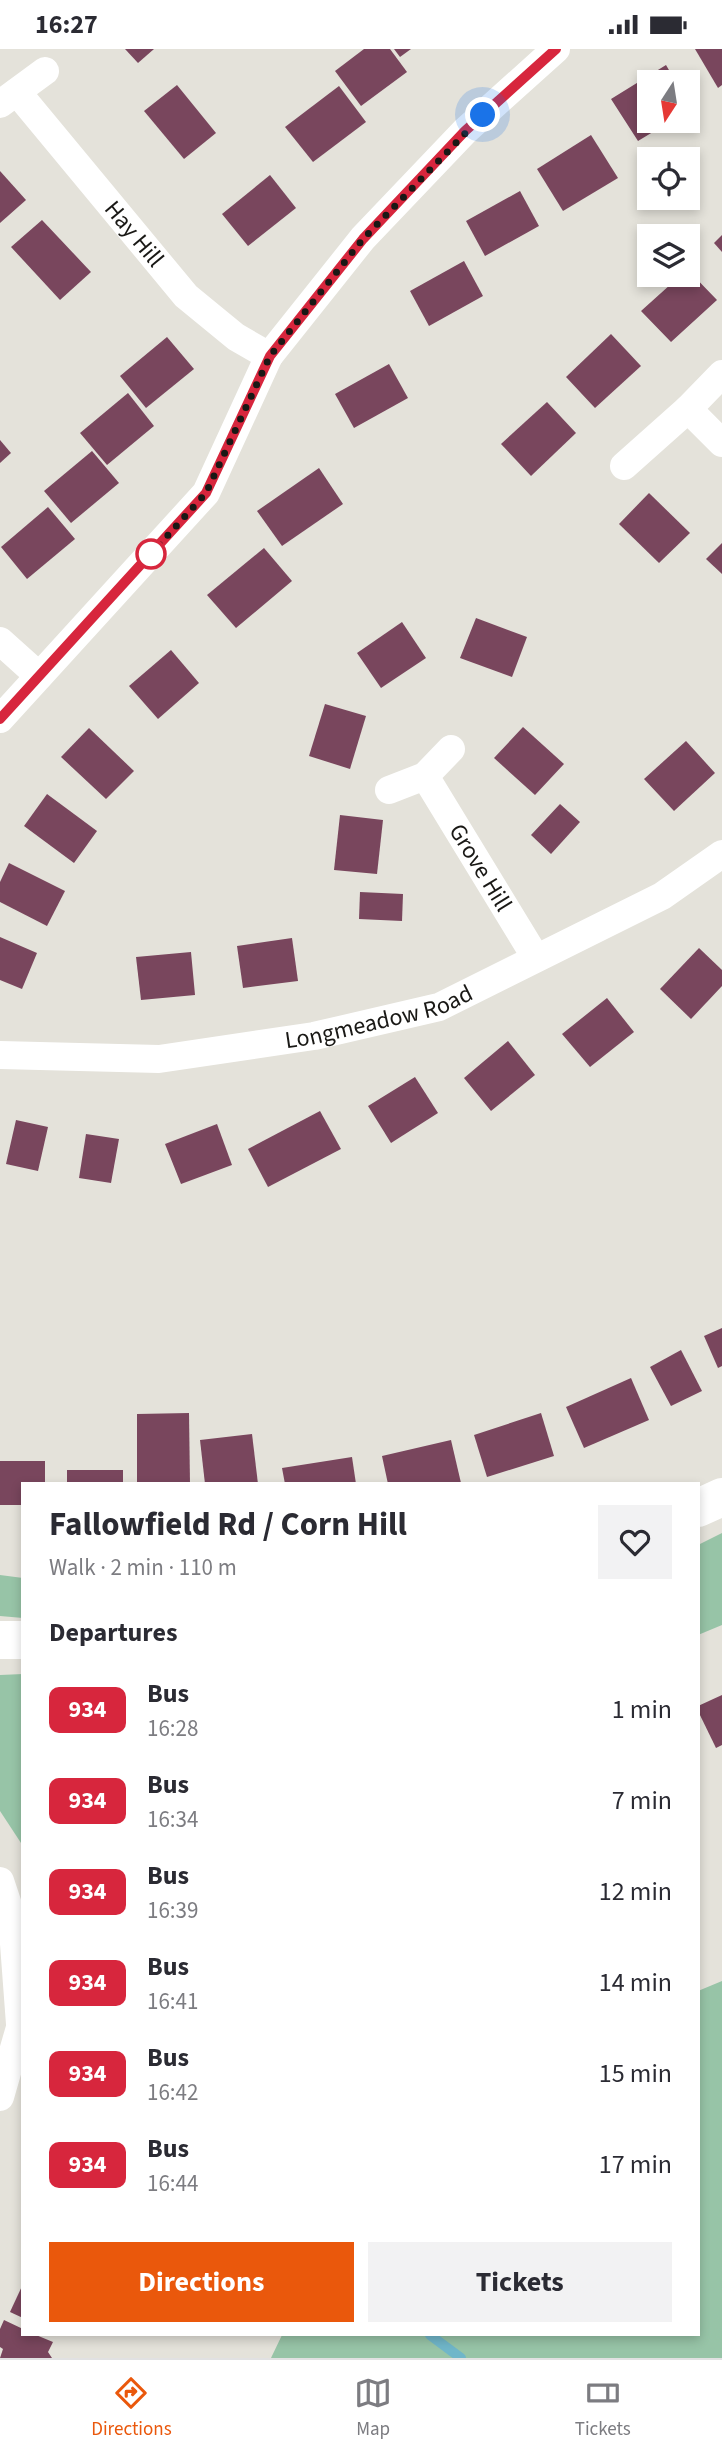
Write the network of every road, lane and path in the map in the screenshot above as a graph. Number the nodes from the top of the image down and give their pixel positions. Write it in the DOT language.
graph roads {
  1 [pos="555,49"];
  2 [pos="45,71"];
  3 [pos="8,98"];
  4 [pos="270,356"];
  5 [pos="722,375"];
  6 [pos="688,409"];
  7 [pos="722,443"];
  8 [pos="624,466"];
  9 [pos="0,642"];
  10 [pos="39,676"];
  11 [pos="0,719"];
  12 [pos="451,749"];
  13 [pos="425,776"];
  14 [pos="389,790"];
  15 [pos="722,854"];
  16 [pos="536,958"];
  17 [pos="0,1055"];
  18 [pos="722,1497"];
  19 [pos="700,1507"];
  20 [pos="0,1640"];
  21 [pos="21,1640"];
  22 [pos="0,1868"];
  23 [pos="21,1871"];
  24 [pos="0,1881"];
  25 [pos="21,2021"];
  26 [pos="0,2097"];
  1 -- 4 [label="street"];
  2 -- 3 [label="street, Hay Hill"];
  3 -- 4 [label="street, Hay Hill"];
  4 -- 10 [label="street"];
  5 -- 6 [label="street"];
  6 -- 7 [label="street"];
  6 -- 8 [label="street"];
  9 -- 10 [label="street"];
  10 -- 11 [label="street"];
  12 -- 13 [label="street"];
  13 -- 14 [label="street"];
  13 -- 16 [label="street, Grove Hill"];
  15 -- 16 [label="street, Longmeadow Road"];
  16 -- 17 [label="street, Longmeadow Road"];
  18 -- 19 [label="main road"];
  20 -- 21 [label="main road"];
  22 -- 23 [label="street"];
  24 -- 25 [label="street"];
  25 -- 26 [label="street"];
}
